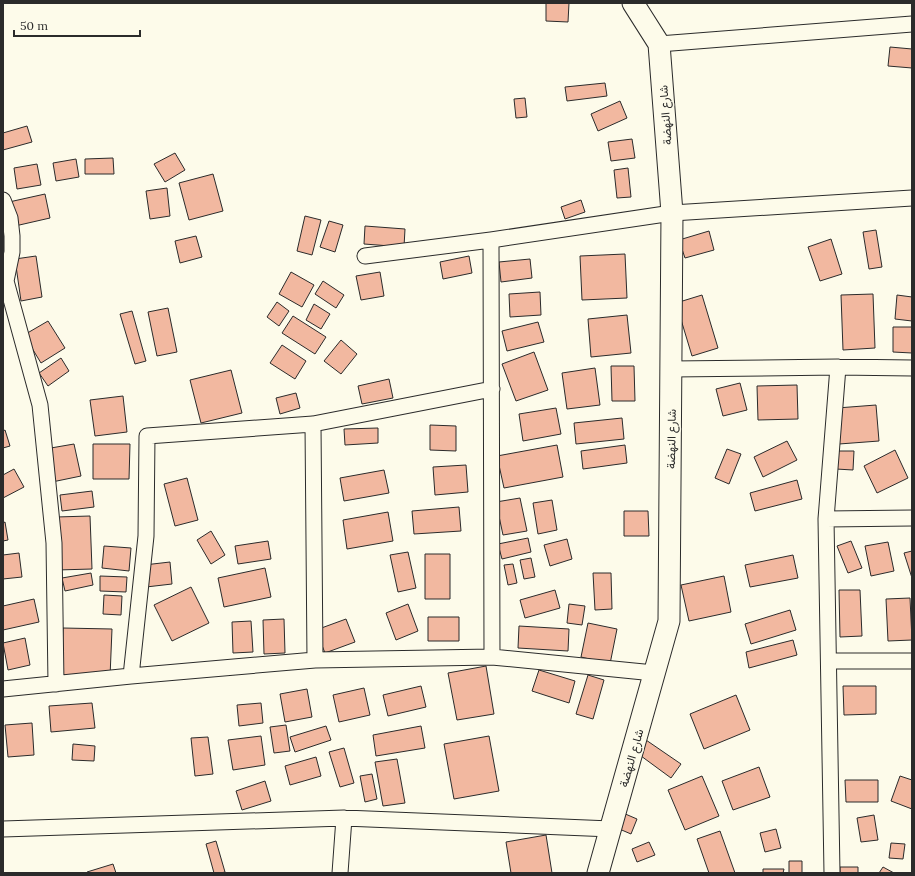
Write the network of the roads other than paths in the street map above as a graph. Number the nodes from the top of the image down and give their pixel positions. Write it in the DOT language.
graph roads {
  1 [pos="634,3"];
  2 [pos="912,24"];
  3 [pos="659,44"];
  4 [pos="912,198"];
  5 [pos="3,200"];
  6 [pos="672,213"];
  7 [pos="491,240"];
  8 [pos="365,256"];
  9 [pos="838,367"];
  10 [pos="672,368"];
  11 [pos="912,368"];
  12 [pos="492,389"];
  13 [pos="313,424"];
  14 [pos="912,518"];
  15 [pos="826,519"];
  16 [pos="492,657"];
  17 [pos="315,660"];
  18 [pos="912,660"];
  19 [pos="829,661"];
  20 [pos="654,673"];
  21 [pos="131,676"];
  22 [pos="56,684"];
  23 [pos="3,690"];
  24 [pos="344,818"];
  25 [pos="611,829"];
  26 [pos="3,830"];
  27 [pos="340,873"];
  28 [pos="598,873"];
  29 [pos="832,873"];
  1 -- 3 [label="street, شارع النهضة"];
  2 -- 3 [label="street"];
  3 -- 6 [label="street, شارع النهضة"];
  4 -- 6 [label="street"];
  5 -- 22 [label="street"];
  6 -- 7 [label="street"];
  6 -- 10 [label="street, شارع النهضة"];
  7 -- 8 [label="street"];
  7 -- 12 [label="street"];
  9 -- 10 [label="street"];
  9 -- 11 [label="street"];
  9 -- 15 [label="street"];
  10 -- 20 [label="street, شارع النهضة"];
  12 -- 13 [label="street"];
  12 -- 16 [label="street"];
  13 -- 17 [label="street"];
  13 -- 21 [label="street"];
  14 -- 15 [label="street"];
  15 -- 19 [label="street"];
  16 -- 17 [label="street"];
  16 -- 20 [label="street"];
  17 -- 21 [label="street"];
  18 -- 19 [label="street"];
  19 -- 29 [label="street"];
  20 -- 25 [label="street, شارع النهضة"];
  21 -- 22 [label="street"];
  22 -- 23 [label="street"];
  24 -- 25 [label="street"];
  24 -- 26 [label="street"];
  24 -- 27 [label="street"];
  25 -- 28 [label="street, شارع النهضة"];
}
